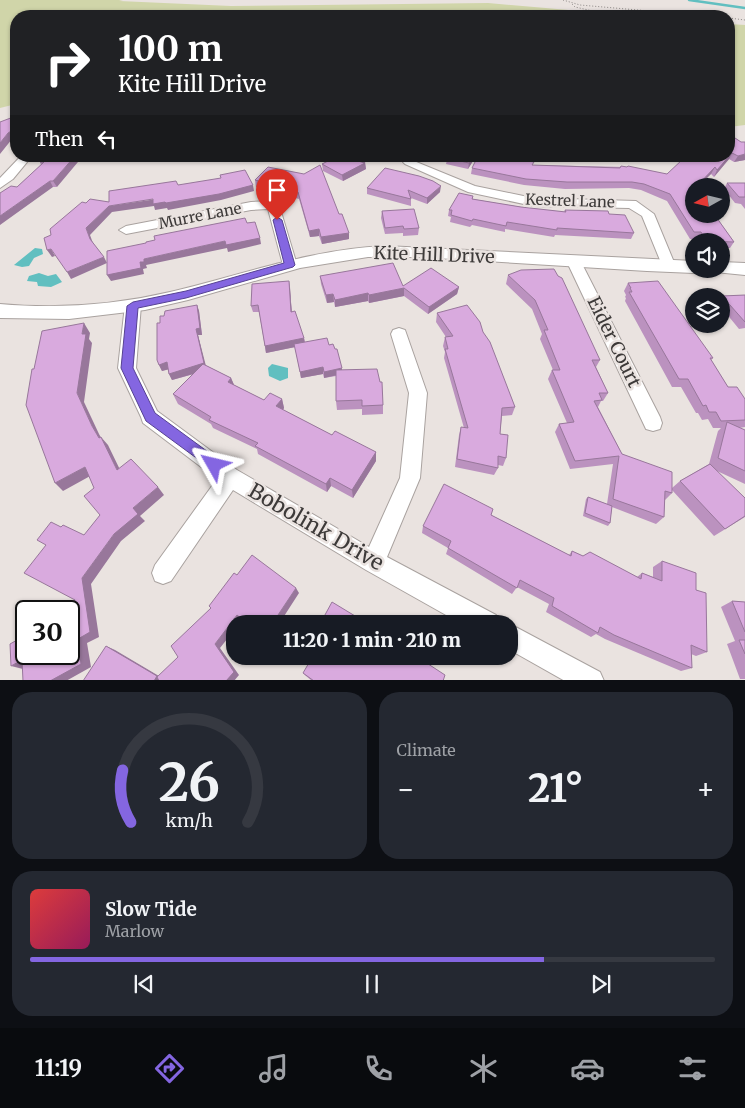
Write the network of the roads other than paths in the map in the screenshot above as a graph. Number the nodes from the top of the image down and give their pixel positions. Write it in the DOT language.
graph roads {
  1 [pos="23,162"];
  2 [pos="409,162"];
  3 [pos="0,184"];
  4 [pos="126,230"];
  5 [pos="574,262"];
  6 [pos="290,265"];
  7 [pos="668,267"];
  8 [pos="685,267"];
  9 [pos="730,268"];
  10 [pos="745,268"];
  11 [pos="133,306"];
  12 [pos="0,310"];
  13 [pos="399,334"];
  14 [pos="652,423"];
  15 [pos="230,477"];
  16 [pos="374,562"];
  17 [pos="163,573"];
  18 [pos="471,615"];
  19 [pos="518,640"];
  20 [pos="591,680"];
  1 -- 3 [label="street"];
  2 -- 7 [label="street, Kestrel Lane"];
  4 -- 6 [label="street, Murre Lane"];
  5 -- 6 [label="street, Kite Hill Drive"];
  5 -- 7 [label="street, Kite Hill Drive"];
  5 -- 14 [label="street, Eider Court"];
  6 -- 11 [label="street, Kite Hill Drive"];
  7 -- 8 [label="street, Kite Hill Drive"];
  9 -- 10 [label="street"];
  11 -- 12 [label="street, Kite Hill Drive"];
  11 -- 15 [label="street, Bobolink Drive"];
  13 -- 16 [label="street"];
  15 -- 16 [label="street, Bobolink Drive"];
  15 -- 17 [label="street"];
  16 -- 18 [label="street, Bobolink Drive"];
  19 -- 20 [label="street"];
}
